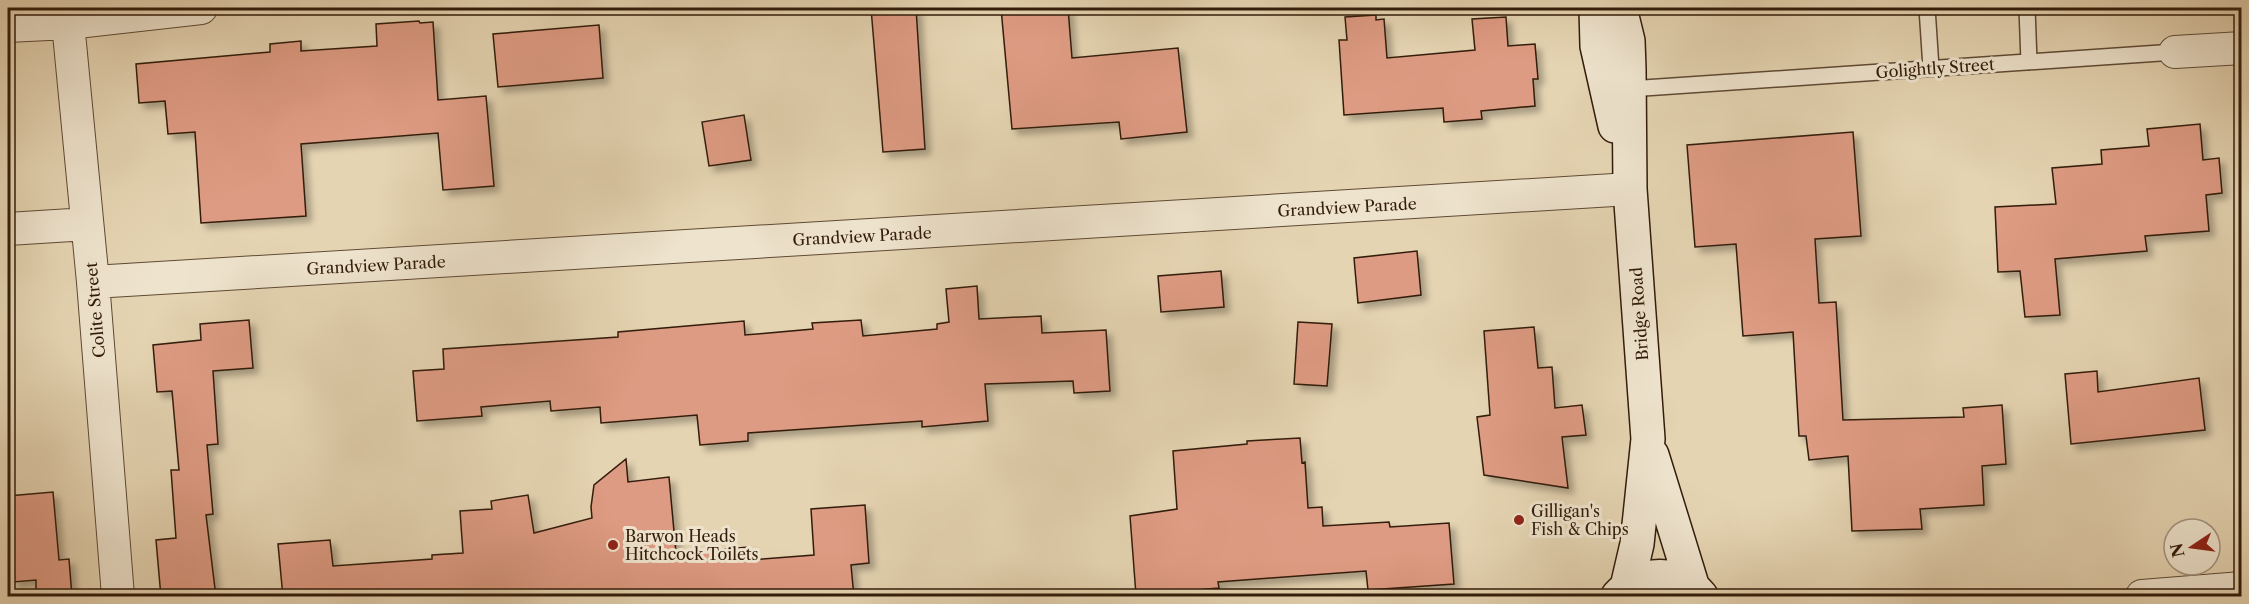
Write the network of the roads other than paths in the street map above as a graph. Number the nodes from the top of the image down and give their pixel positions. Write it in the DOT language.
graph roads {
  1 [pos="201,8"];
  2 [pos="1596,8"];
  3 [pos="1620,8"];
  4 [pos="1927,8"];
  5 [pos="2027,8"];
  6 [pos="68,23"];
  7 [pos="8,26"];
  8 [pos="2241,48"];
  9 [pos="2175,52"];
  10 [pos="2029,62"];
  11 [pos="1931,69"];
  12 [pos="1629,89"];
  13 [pos="1630,189"];
  14 [pos="87,224"];
  15 [pos="8,229"];
  16 [pos="93,282"];
  17 [pos="1648,439"];
  18 [pos="2241,588"];
  19 [pos="1622,592"];
  20 [pos="1699,594"];
  21 [pos="118,597"];
  22 [pos="2142,597"];
  1 -- 6 [label="street"];
  2 -- 13 [label="main road, Bridge Road"];
  3 -- 12 [label="main road, Bridge Road"];
  4 -- 11 [label="lane"];
  5 -- 10 [label="lane"];
  6 -- 7 [label="street"];
  6 -- 14 [label="street, Colite Street"];
  8 -- 9 [label="street, Golightly Street"];
  9 -- 10 [label="lane, Golightly Street"];
  10 -- 11 [label="lane, Golightly Street"];
  11 -- 12 [label="lane, Golightly Street"];
  12 -- 13 [label="main road, Bridge Road"];
  13 -- 16 [label="street, Grandview Parade"];
  13 -- 17 [label="main road, Bridge Road"];
  14 -- 15 [label="street"];
  14 -- 16 [label="street, Colite Street"];
  16 -- 21 [label="street, Colite Street"];
  17 -- 19 [label="main road, Bridge Road"];
  17 -- 20 [label="main road, Bridge Road"];
  18 -- 22 [label="street"];
  19 -- 20 [label="main road"];
}
